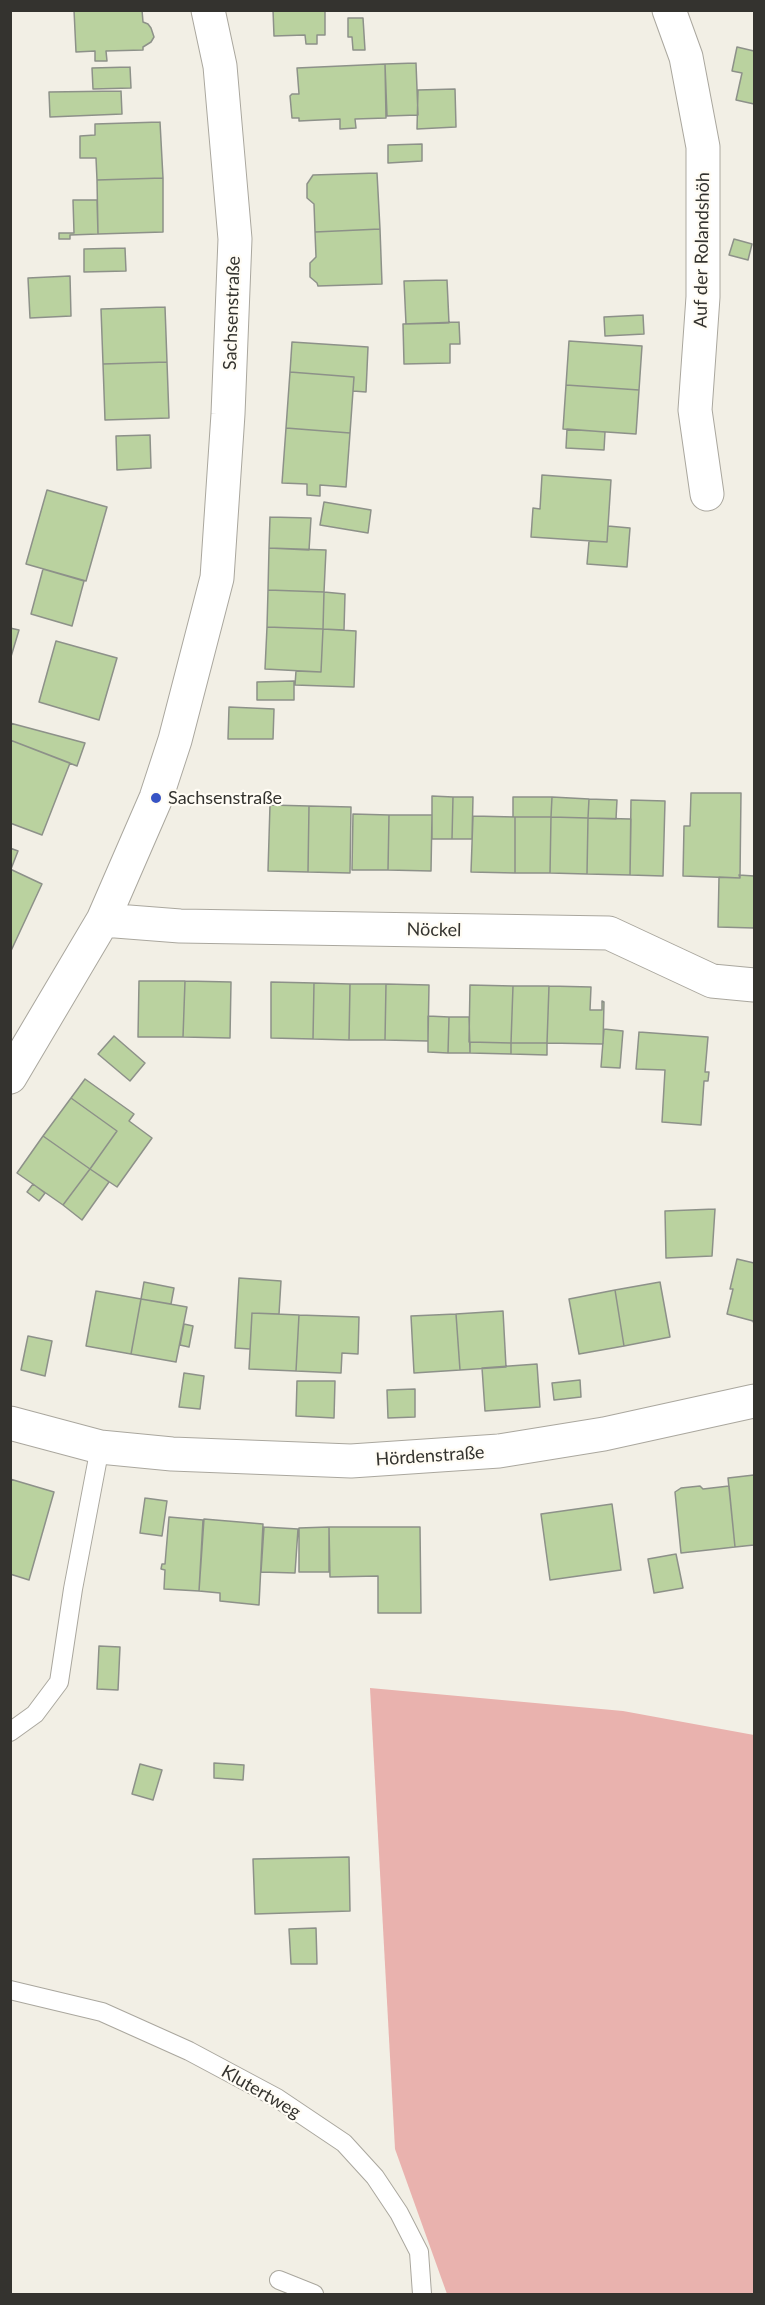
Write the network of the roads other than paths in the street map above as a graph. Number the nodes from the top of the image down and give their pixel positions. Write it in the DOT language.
graph roads {
  1 [pos="208,10"];
  2 [pos="669,10"];
  3 [pos="707,494"];
  4 [pos="103,920"];
  5 [pos="754,985"];
  6 [pos="10,1077"];
  7 [pos="754,1401"];
  8 [pos="10,1423"];
  9 [pos="100,1447"];
  10 [pos="10,1732"];
  11 [pos="10,1990"];
  12 [pos="279,2280"];
  13 [pos="314,2295"];
  14 [pos="422,2295"];
  1 -- 4 [label="street, Sachsenstraße"];
  2 -- 3 [label="street, Auf der Rolandshöh"];
  4 -- 5 [label="street, Nöckel"];
  4 -- 6 [label="street, Sachsenstraße"];
  7 -- 9 [label="street, Hördenstraße"];
  8 -- 9 [label="street, Hördenstraße"];
  9 -- 10 [label="lane"];
  11 -- 14 [label="lane, Klutertweg"];
  12 -- 13 [label="lane"];
}
